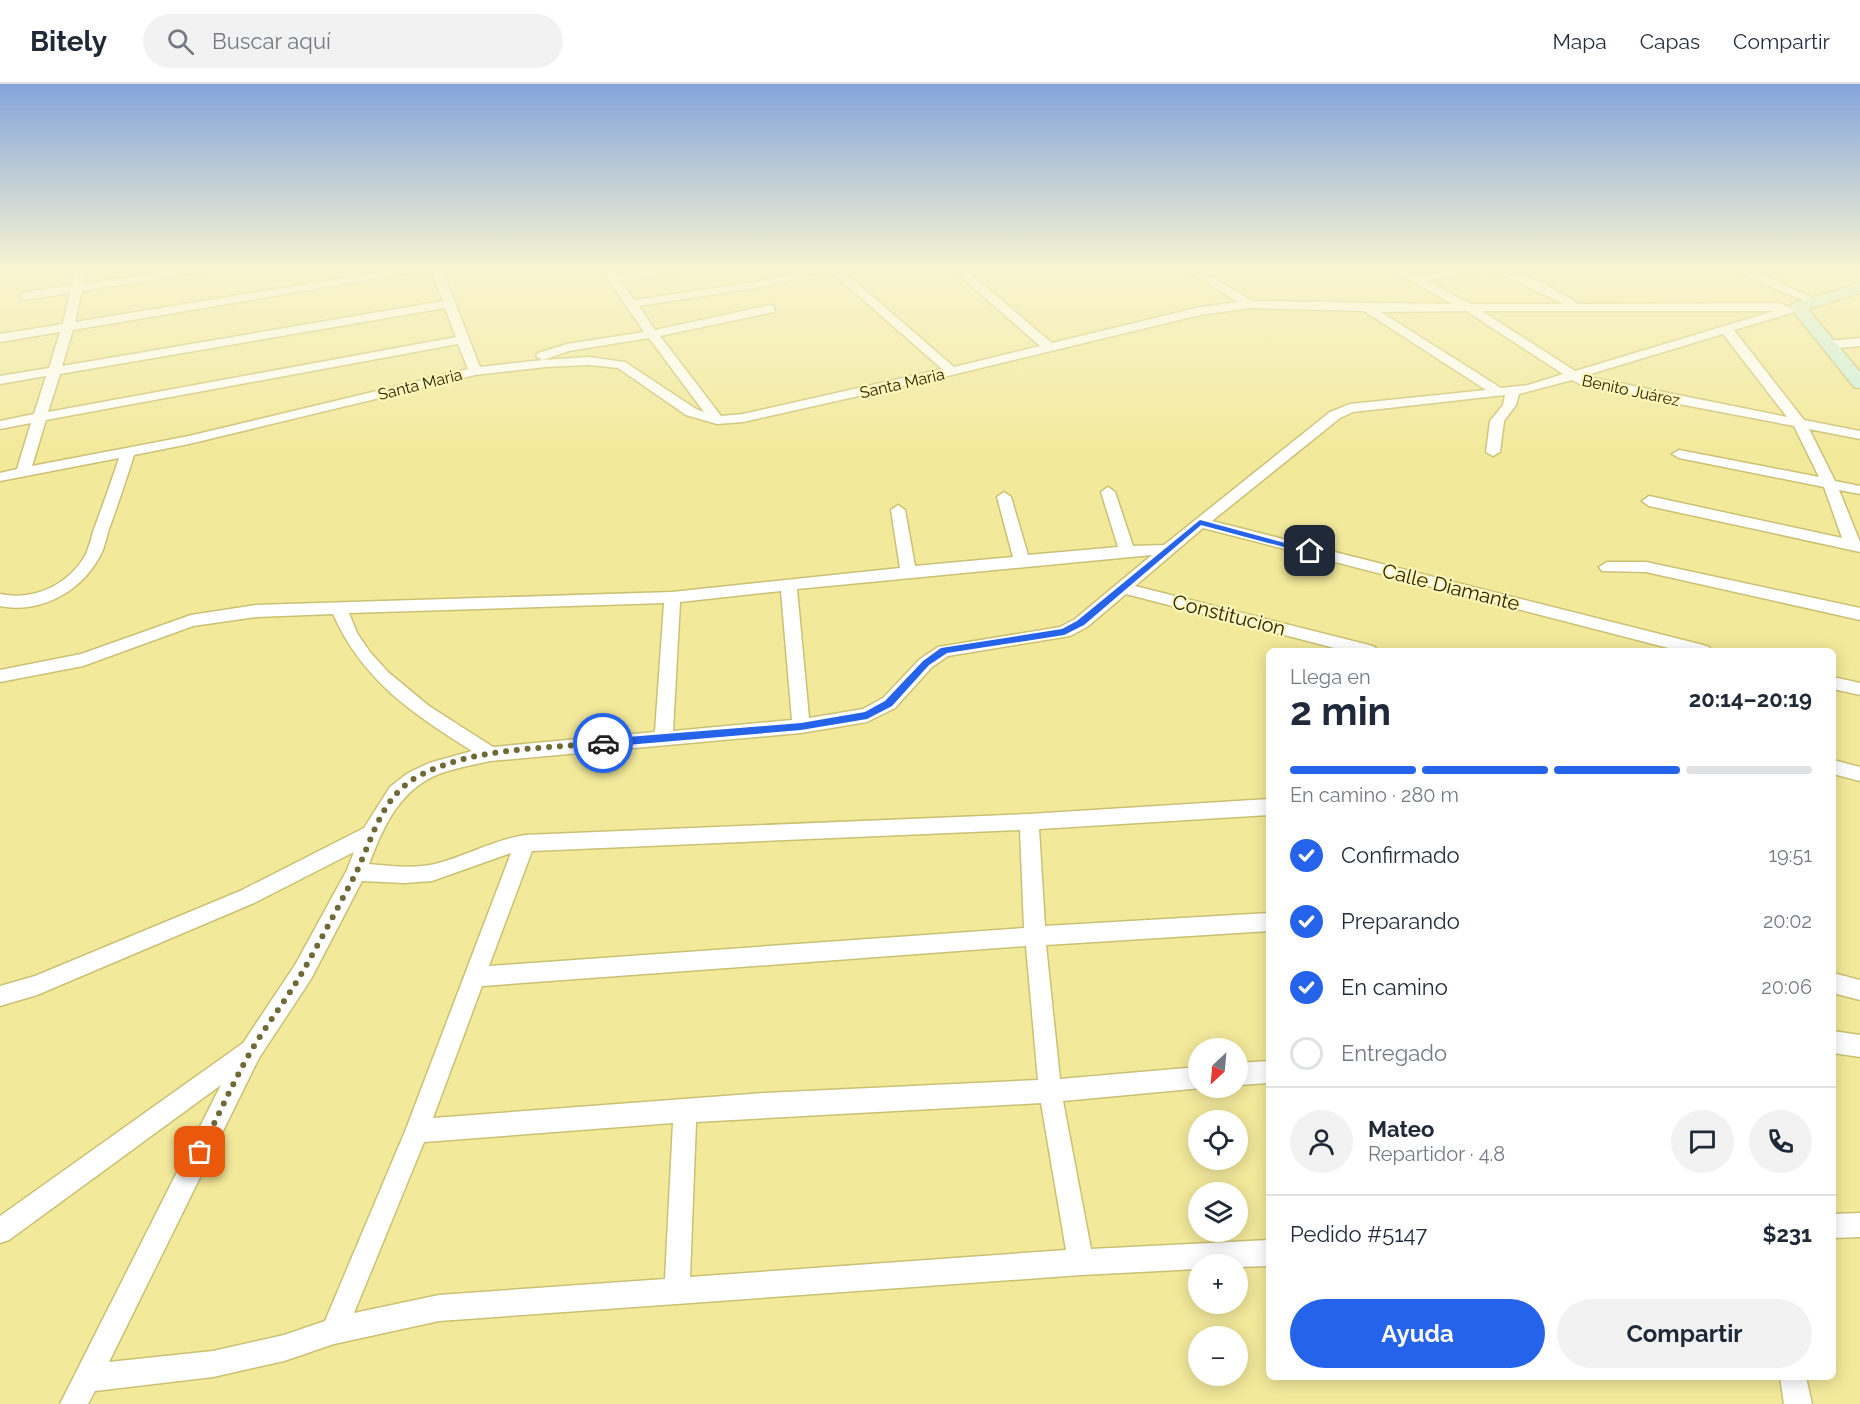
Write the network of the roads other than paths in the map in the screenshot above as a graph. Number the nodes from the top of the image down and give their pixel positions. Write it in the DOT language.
graph roads {
  1 [pos="1727,330"];
  2 [pos="46,331"];
  3 [pos="67,331"];
  4 [pos="293,331"];
  5 [pos="459,331"];
  6 [pos="650,331"];
  7 [pos="668,331"];
  8 [pos="905,331"];
  9 [pos="1030,331"];
  10 [pos="1115,331"];
  11 [pos="1404,331"];
  12 [pos="1503,331"];
  13 [pos="1725,331"];
  14 [pos="1817,331"];
  15 [pos="652,334"];
  16 [pos="0,338"];
  17 [pos="463,339"];
  18 [pos="1860,342"];
  19 [pos="1829,345"];
  20 [pos="1048,346"];
  21 [pos="512,367"];
  22 [pos="475,371"];
  23 [pos="952,371"];
  24 [pos="53,372"];
  25 [pos="1573,377"];
  26 [pos="1859,380"];
  27 [pos="0,381"];
  28 [pos="1507,393"];
  29 [pos="39,418"];
  30 [pos="717,420"];
  31 [pos="1799,423"];
  32 [pos="0,425"];
  33 [pos="1860,435"];
  34 [pos="1493,452"];
  35 [pos="128,453"];
  36 [pos="1679,454"];
  37 [pos="23,472"];
  38 [pos="0,477"];
  39 [pos="1830,485"];
  40 [pos="1860,490"];
  41 [pos="1108,492"];
  42 [pos="1004,497"];
  43 [pos="1649,501"];
  44 [pos="898,510"];
  45 [pos="1200,522"];
  46 [pos="1856,546"];
  47 [pos="1168,550"];
  48 [pos="1127,551"];
  49 [pos="1022,562"];
  50 [pos="1607,567"];
  51 [pos="908,572"];
  52 [pos="789,586"];
  53 [pos="1123,588"];
  54 [pos="672,597"];
  55 [pos="0,600"];
  56 [pos="339,610"];
  57 [pos="1860,614"];
  58 [pos="1348,648"];
  59 [pos="1691,648"];
  60 [pos="0,676"];
  61 [pos="1836,684"];
  62 [pos="1860,689"];
  63 [pos="801,726"];
  64 [pos="664,737"];
  65 [pos="489,754"];
  66 [pos="1836,768"];
  67 [pos="1860,774"];
  68 [pos="1266,807"];
  69 [pos="1029,822"];
  70 [pos="371,834"];
  71 [pos="525,843"];
  72 [pos="356,872"];
  73 [pos="1266,922"];
  74 [pos="1035,936"];
  75 [pos="476,978"];
  76 [pos="1836,984"];
  77 [pos="1860,990"];
  78 [pos="0,996"];
  79 [pos="1836,1042"];
  80 [pos="1860,1046"];
  81 [pos="251,1050"];
  82 [pos="1266,1072"];
  83 [pos="1248,1073"];
  84 [pos="1188,1079"];
  85 [pos="1050,1091"];
  86 [pos="685,1112"];
  87 [pos="417,1131"];
  88 [pos="1860,1225"];
  89 [pos="1836,1226"];
  90 [pos="0,1231"];
  91 [pos="1266,1253"];
  92 [pos="1081,1262"];
  93 [pos="677,1291"];
  94 [pos="334,1331"];
  95 [pos="87,1378"];
  96 [pos="1794,1380"];
  97 [pos="74,1404"];
  98 [pos="1798,1404"];
  1 -- 31 [label="street"];
  2 -- 16 [label="street"];
  3 -- 24 [label="street"];
  4 -- 24 [label="street"];
  5 -- 17 [label="street"];
  6 -- 15 [label="street"];
  7 -- 15 [label="street"];
  8 -- 23 [label="street"];
  9 -- 20 [label="street"];
  10 -- 20 [label="street, Santa Maria"];
  11 -- 28 [label="street"];
  12 -- 25 [label="street, Benito Juárez"];
  13 -- 25 [label="street"];
  14 -- 19 [label="main road"];
  15 -- 21 [label="street"];
  15 -- 30 [label="street"];
  17 -- 22 [label="street"];
  17 -- 29 [label="street"];
  18 -- 19 [label="street"];
  19 -- 26 [label="main road"];
  20 -- 23 [label="street, Santa Maria"];
  21 -- 22 [label="street, Santa Maria"];
  21 -- 30 [label="street, Santa Maria"];
  22 -- 35 [label="street, Santa Maria"];
  23 -- 30 [label="street, Santa Maria"];
  24 -- 27 [label="street"];
  24 -- 29 [label="street"];
  25 -- 28 [label="street"];
  25 -- 31 [label="street, Benito Juárez"];
  28 -- 34 [label="street"];
  28 -- 45 [label="street"];
  29 -- 32 [label="street"];
  29 -- 37 [label="street"];
  31 -- 33 [label="street, Benito Juárez"];
  31 -- 39 [label="street"];
  35 -- 37 [label="street, Santa Maria"];
  35 -- 55 [label="street"];
  36 -- 39 [label="street"];
  37 -- 38 [label="street, Santa Maria"];
  39 -- 40 [label="street"];
  39 -- 46 [label="street"];
  41 -- 48 [label="street"];
  42 -- 49 [label="street"];
  43 -- 46 [label="street"];
  44 -- 51 [label="street"];
  45 -- 47 [label="street"];
  45 -- 59 [label="street, Calle Diamante"];
  47 -- 48 [label="street"];
  47 -- 53 [label="street"];
  48 -- 49 [label="street"];
  49 -- 51 [label="street"];
  50 -- 57 [label="street"];
  51 -- 52 [label="street"];
  52 -- 54 [label="street"];
  52 -- 63 [label="street"];
  53 -- 58 [label="street, Constitucion"];
  53 -- 63 [label="street"];
  54 -- 56 [label="street"];
  54 -- 64 [label="street"];
  56 -- 60 [label="street"];
  56 -- 65 [label="street"];
  61 -- 62 [label="street"];
  63 -- 64 [label="street"];
  64 -- 65 [label="street"];
  65 -- 70 [label="street"];
  66 -- 67 [label="street"];
  68 -- 69 [label="street"];
  69 -- 71 [label="street"];
  69 -- 74 [label="street"];
  70 -- 72 [label="street"];
  70 -- 78 [label="street"];
  71 -- 72 [label="street"];
  71 -- 75 [label="street"];
  72 -- 81 [label="street"];
  73 -- 74 [label="street"];
  74 -- 75 [label="street"];
  74 -- 85 [label="street"];
  75 -- 87 [label="street"];
  76 -- 77 [label="street"];
  79 -- 80 [label="street"];
  81 -- 90 [label="street"];
  81 -- 95 [label="street"];
  82 -- 83 [label="street"];
  84 -- 85 [label="street"];
  85 -- 86 [label="street"];
  85 -- 92 [label="street"];
  86 -- 87 [label="street"];
  86 -- 93 [label="street"];
  87 -- 94 [label="street"];
  88 -- 89 [label="street"];
  91 -- 92 [label="street"];
  92 -- 93 [label="street"];
  93 -- 94 [label="street"];
  94 -- 95 [label="street"];
  95 -- 97 [label="street"];
  96 -- 98 [label="street"];
}
